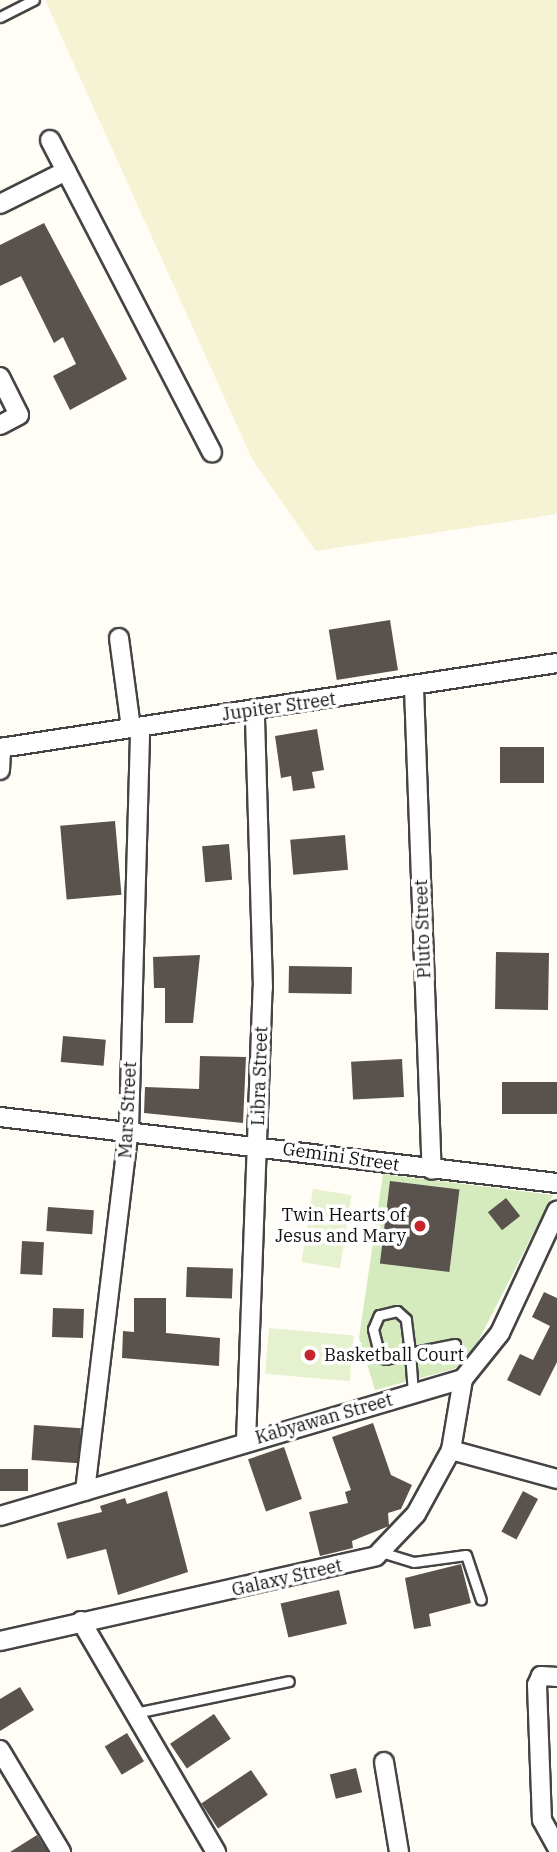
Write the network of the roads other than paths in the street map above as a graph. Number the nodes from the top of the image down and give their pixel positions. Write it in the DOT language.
graph roads {
  1 [pos="34,0"];
  2 [pos="0,16"];
  3 [pos="50,140"];
  4 [pos="66,171"];
  5 [pos="0,204"];
  6 [pos="0,377"];
  7 [pos="0,425"];
  8 [pos="212,452"];
  9 [pos="119,638"];
  10 [pos="557,663"];
  11 [pos="414,688"];
  12 [pos="255,711"];
  13 [pos="135,727"];
  14 [pos="0,748"];
  15 [pos="0,770"];
  16 [pos="0,1117"];
  17 [pos="129,1129"];
  18 [pos="258,1145"];
  19 [pos="432,1170"];
  20 [pos="557,1183"];
  21 [pos="557,1211"];
  22 [pos="454,1344"];
  23 [pos="410,1353"];
  24 [pos="463,1380"];
  25 [pos="413,1394"];
  26 [pos="246,1441"];
  27 [pos="451,1450"];
  28 [pos="557,1479"];
  29 [pos="85,1491"];
  30 [pos="0,1517"];
  31 [pos="381,1552"];
  32 [pos="481,1600"];
  33 [pos="82,1621"];
  34 [pos="0,1641"];
  35 [pos="557,1677"];
  36 [pos="289,1681"];
  37 [pos="135,1713"];
  38 [pos="0,1750"];
  39 [pos="384,1762"];
  40 [pos="557,1847"];
  41 [pos="61,1852"];
  42 [pos="216,1852"];
  43 [pos="399,1852"];
  1 -- 2 [label="lane"];
  3 -- 4 [label="street"];
  4 -- 5 [label="street"];
  4 -- 8 [label="street"];
  6 -- 7 [label="street"];
  9 -- 13 [label="street, Mars Street"];
  10 -- 11 [label="street, Jupiter Street"];
  11 -- 12 [label="street, Jupiter Street"];
  11 -- 19 [label="street, Pluto Street"];
  12 -- 13 [label="street, Jupiter Street"];
  12 -- 18 [label="street, Libra Street"];
  13 -- 14 [label="street, Jupiter Street"];
  13 -- 17 [label="street, Mars Street"];
  14 -- 15 [label="street"];
  16 -- 17 [label="street, Gemini Street"];
  17 -- 18 [label="street, Gemini Street"];
  17 -- 29 [label="street, Mars Street"];
  18 -- 19 [label="street, Gemini Street"];
  18 -- 26 [label="street, Libra Street"];
  19 -- 20 [label="street, Gemini Street"];
  21 -- 24 [label="street"];
  22 -- 23 [label="lane"];
  23 -- 23 [label="lane"];
  23 -- 25 [label="lane"];
  24 -- 25 [label="street, Kabyawan Street"];
  24 -- 27 [label="street, Galaxy Street"];
  25 -- 26 [label="street, Kabyawan Street"];
  26 -- 29 [label="street, Kabyawan Street"];
  27 -- 28 [label="street"];
  27 -- 31 [label="street, Galaxy Street"];
  29 -- 30 [label="street, Kabyawan Street"];
  31 -- 32 [label="lane"];
  31 -- 33 [label="street, Galaxy Street"];
  33 -- 34 [label="street, Galaxy Street"];
  33 -- 37 [label="street"];
  35 -- 40 [label="street"];
  36 -- 37 [label="lane"];
  37 -- 42 [label="street"];
  38 -- 41 [label="street"];
  39 -- 43 [label="street"];
}
